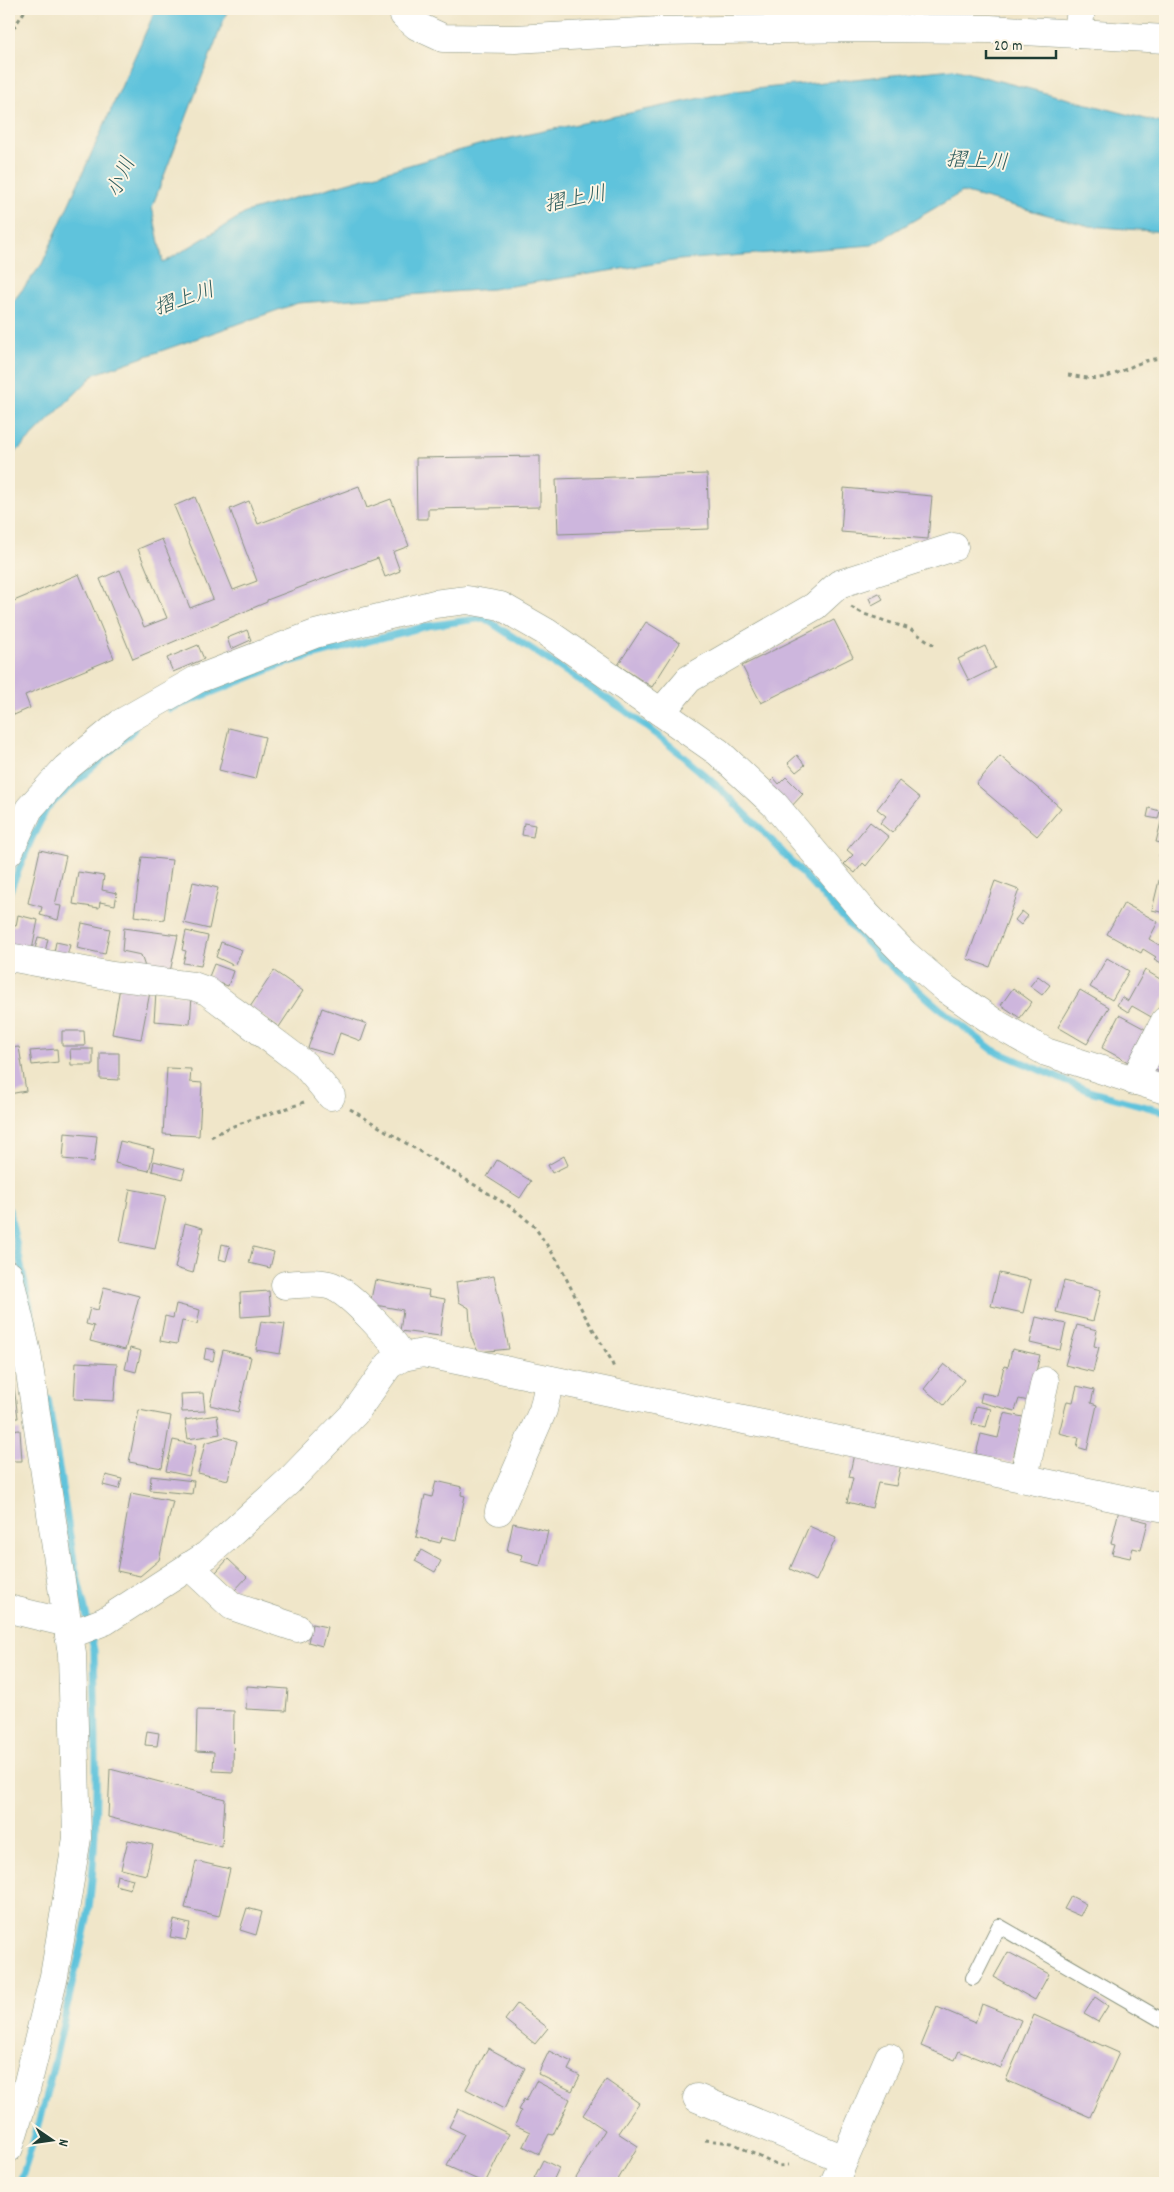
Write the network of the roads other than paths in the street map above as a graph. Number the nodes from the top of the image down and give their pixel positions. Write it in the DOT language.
graph roads {
  1 [pos="404,9"];
  2 [pos="798,19"];
  3 [pos="1079,21"];
  4 [pos="1165,39"];
  5 [pos="954,547"];
  6 [pos="661,712"];
  7 [pos="19,805"];
  8 [pos="9,852"];
  9 [pos="9,957"];
  10 [pos="1165,1021"];
  11 [pos="1134,1081"];
  12 [pos="1165,1090"];
  13 [pos="331,1096"];
  14 [pos="9,1275"];
  15 [pos="286,1285"];
  16 [pos="404,1357"];
  17 [pos="550,1380"];
  18 [pos="1045,1381"];
  19 [pos="1024,1477"];
  20 [pos="1165,1508"];
  21 [pos="499,1511"];
  22 [pos="189,1566"];
  23 [pos="9,1609"];
  24 [pos="297,1628"];
  25 [pos="72,1631"];
  26 [pos="973,1978"];
  27 [pos="1165,2022"];
  28 [pos="889,2057"];
  29 [pos="697,2098"];
  30 [pos="9,2148"];
  31 [pos="839,2171"];
  1 -- 2 [label="street"];
  2 -- 3 [label="street"];
  3 -- 4 [label="street"];
  5 -- 6 [label="street"];
  6 -- 7 [label="street"];
  6 -- 11 [label="street"];
  7 -- 8 [label="street"];
  9 -- 13 [label="street"];
  10 -- 11 [label="street"];
  11 -- 12 [label="street"];
  14 -- 25 [label="street"];
  15 -- 16 [label="street"];
  16 -- 17 [label="street"];
  16 -- 22 [label="street"];
  17 -- 19 [label="street"];
  17 -- 21 [label="street"];
  18 -- 19 [label="street"];
  19 -- 20 [label="street"];
  22 -- 24 [label="street"];
  22 -- 25 [label="street"];
  23 -- 25 [label="street"];
  25 -- 30 [label="street"];
  26 -- 27 [label="lane"];
  28 -- 31 [label="street"];
  29 -- 31 [label="street"];
}
